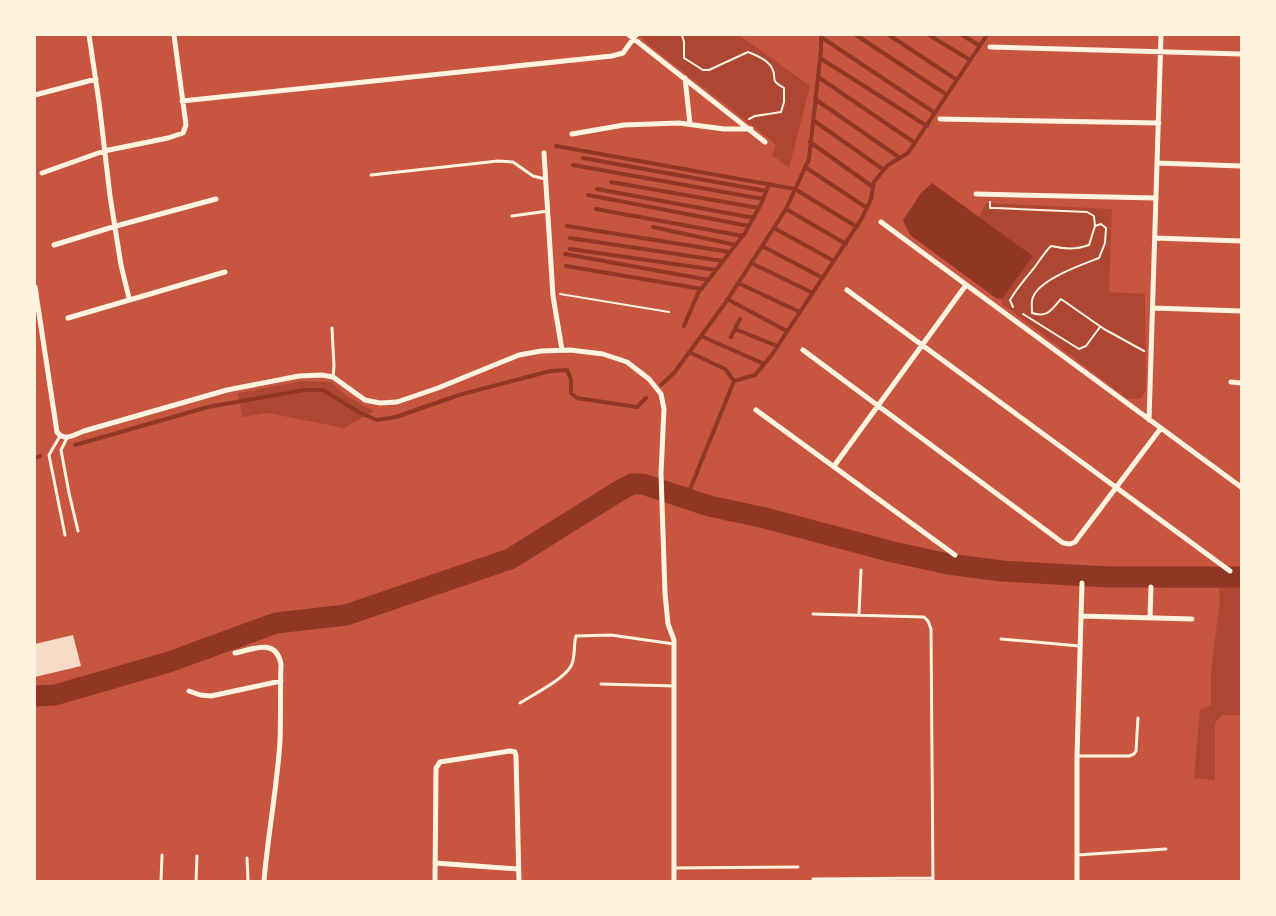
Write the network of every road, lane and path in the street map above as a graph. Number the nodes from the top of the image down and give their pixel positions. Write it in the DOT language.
graph roads {
  1 [pos="89,35"];
  2 [pos="174,35"];
  3 [pos="682,35"];
  4 [pos="1161,35"];
  5 [pos="633,36"];
  6 [pos="990,47"];
  7 [pos="1161,51"];
  8 [pos="1241,54"];
  9 [pos="685,78"];
  10 [pos="96,79"];
  11 [pos="35,95"];
  12 [pos="182,101"];
  13 [pos="940,119"];
  14 [pos="743,123"];
  15 [pos="1159,123"];
  16 [pos="690,124"];
  17 [pos="751,129"];
  18 [pos="572,134"];
  19 [pos="765,142"];
  20 [pos="104,151"];
  21 [pos="544,154"];
  22 [pos="1157,163"];
  23 [pos="1241,166"];
  24 [pos="42,173"];
  25 [pos="371,175"];
  26 [pos="546,179"];
  27 [pos="976,194"];
  28 [pos="990,194"];
  29 [pos="1156,198"];
  30 [pos="216,199"];
  31 [pos="548,211"];
  32 [pos="512,216"];
  33 [pos="881,222"];
  34 [pos="116,226"];
  35 [pos="1095,226"];
  36 [pos="1155,238"];
  37 [pos="1241,241"];
  38 [pos="54,245"];
  39 [pos="225,272"];
  40 [pos="966,285"];
  41 [pos="35,287"];
  42 [pos="848,290"];
  43 [pos="553,292"];
  44 [pos="129,298"];
  45 [pos="1153,308"];
  46 [pos="1241,311"];
  47 [pos="669,312"];
  48 [pos="68,318"];
  49 [pos="1100,327"];
  50 [pos="332,328"];
  51 [pos="922,345"];
  52 [pos="562,350"];
  53 [pos="803,350"];
  54 [pos="1151,356"];
  55 [pos="333,377"];
  56 [pos="1231,382"];
  57 [pos="1241,383"];
  58 [pos="878,405"];
  59 [pos="756,410"];
  60 [pos="1149,420"];
  61 [pos="1161,428"];
  62 [pos="60,436"];
  63 [pos="67,438"];
  64 [pos="834,466"];
  65 [pos="1116,487"];
  66 [pos="1241,487"];
  67 [pos="78,530"];
  68 [pos="65,535"];
  69 [pos="955,555"];
  70 [pos="861,570"];
  71 [pos="1230,571"];
  72 [pos="1082,583"];
  73 [pos="1151,587"];
  74 [pos="813,614"];
  75 [pos="859,614"];
  76 [pos="1081,616"];
  77 [pos="1150,618"];
  78 [pos="1192,619"];
  79 [pos="1000,638"];
  80 [pos="674,644"];
  81 [pos="1079,646"];
  82 [pos="235,653"];
  83 [pos="280,681"];
  84 [pos="601,684"];
  85 [pos="674,686"];
  86 [pos="189,691"];
  87 [pos="520,703"];
  88 [pos="1138,718"];
  89 [pos="1077,756"];
  90 [pos="1166,849"];
  91 [pos="162,855"];
  92 [pos="1077,855"];
  93 [pos="197,856"];
  94 [pos="247,858"];
  95 [pos="435,863"];
  96 [pos="798,867"];
  97 [pos="674,868"];
  98 [pos="518,869"];
  99 [pos="813,879"];
  100 [pos="933,879"];
  101 [pos="161,881"];
  102 [pos="196,881"];
  103 [pos="248,881"];
  104 [pos="264,881"];
  105 [pos="435,881"];
  106 [pos="519,881"];
  107 [pos="674,881"];
  108 [pos="1077,881"];
  1 -- 10 [label="street"];
  2 -- 12 [label="street"];
  3 -- 14 [label="path"];
  4 -- 7 [label="street"];
  5 -- 9 [label="street"];
  5 -- 12 [label="street"];
  6 -- 7 [label="street"];
  7 -- 8 [label="street"];
  7 -- 15 [label="street"];
  9 -- 14 [label="street"];
  9 -- 16 [label="street"];
  10 -- 11 [label="street"];
  10 -- 20 [label="street"];
  12 -- 20 [label="street"];
  13 -- 15 [label="street"];
  14 -- 17 [label="street"];
  15 -- 22 [label="street"];
  16 -- 17 [label="street"];
  16 -- 18 [label="street"];
  17 -- 19 [label="street"];
  20 -- 24 [label="street"];
  20 -- 34 [label="street"];
  21 -- 26 [label="street"];
  22 -- 23 [label="street"];
  22 -- 29 [label="street"];
  25 -- 26 [label="lane"];
  26 -- 31 [label="street"];
  27 -- 28 [label="street"];
  28 -- 29 [label="street"];
  28 -- 35 [label="path"];
  29 -- 36 [label="street"];
  30 -- 34 [label="street"];
  31 -- 32 [label="lane"];
  31 -- 43 [label="street"];
  33 -- 40 [label="street"];
  34 -- 38 [label="street"];
  34 -- 44 [label="street"];
  35 -- 49 [label="path"];
  35 -- 49 [label="path"];
  36 -- 37 [label="street"];
  36 -- 45 [label="street"];
  39 -- 44 [label="street"];
  40 -- 51 [label="street"];
  40 -- 60 [label="street"];
  41 -- 62 [label="street"];
  42 -- 51 [label="street"];
  43 -- 47 [label="path"];
  43 -- 52 [label="street"];
  44 -- 48 [label="street"];
  45 -- 46 [label="street"];
  45 -- 54 [label="street"];
  49 -- 54 [label="path"];
  50 -- 55 [label="lane"];
  51 -- 58 [label="street"];
  51 -- 65 [label="street"];
  52 -- 55 [label="street"];
  52 -- 80 [label="street"];
  53 -- 58 [label="street"];
  54 -- 60 [label="street"];
  55 -- 63 [label="street"];
  56 -- 57 [label="street"];
  58 -- 64 [label="street"];
  58 -- 65 [label="street"];
  59 -- 64 [label="street"];
  60 -- 61 [label="street"];
  61 -- 65 [label="street"];
  61 -- 66 [label="street"];
  62 -- 63 [label="street"];
  62 -- 68 [label="lane"];
  63 -- 67 [label="lane"];
  64 -- 69 [label="street"];
  65 -- 71 [label="street"];
  70 -- 75 [label="lane"];
  72 -- 76 [label="street"];
  73 -- 77 [label="street"];
  74 -- 75 [label="lane"];
  75 -- 100 [label="lane"];
  76 -- 77 [label="street"];
  76 -- 81 [label="street"];
  77 -- 78 [label="street"];
  79 -- 81 [label="lane"];
  80 -- 85 [label="street"];
  80 -- 87 [label="lane"];
  81 -- 89 [label="street"];
  82 -- 83 [label="street"];
  83 -- 86 [label="street"];
  83 -- 104 [label="street"];
  84 -- 85 [label="lane"];
  85 -- 97 [label="street"];
  88 -- 89 [label="lane"];
  89 -- 92 [label="street"];
  90 -- 92 [label="lane"];
  91 -- 101 [label="lane"];
  92 -- 108 [label="street"];
  93 -- 102 [label="lane"];
  94 -- 103 [label="lane"];
  95 -- 98 [label="street"];
  95 -- 98 [label="street"];
  95 -- 105 [label="street"];
  96 -- 97 [label="lane"];
  97 -- 107 [label="street"];
  98 -- 106 [label="street"];
  99 -- 100 [label="lane"];
}
